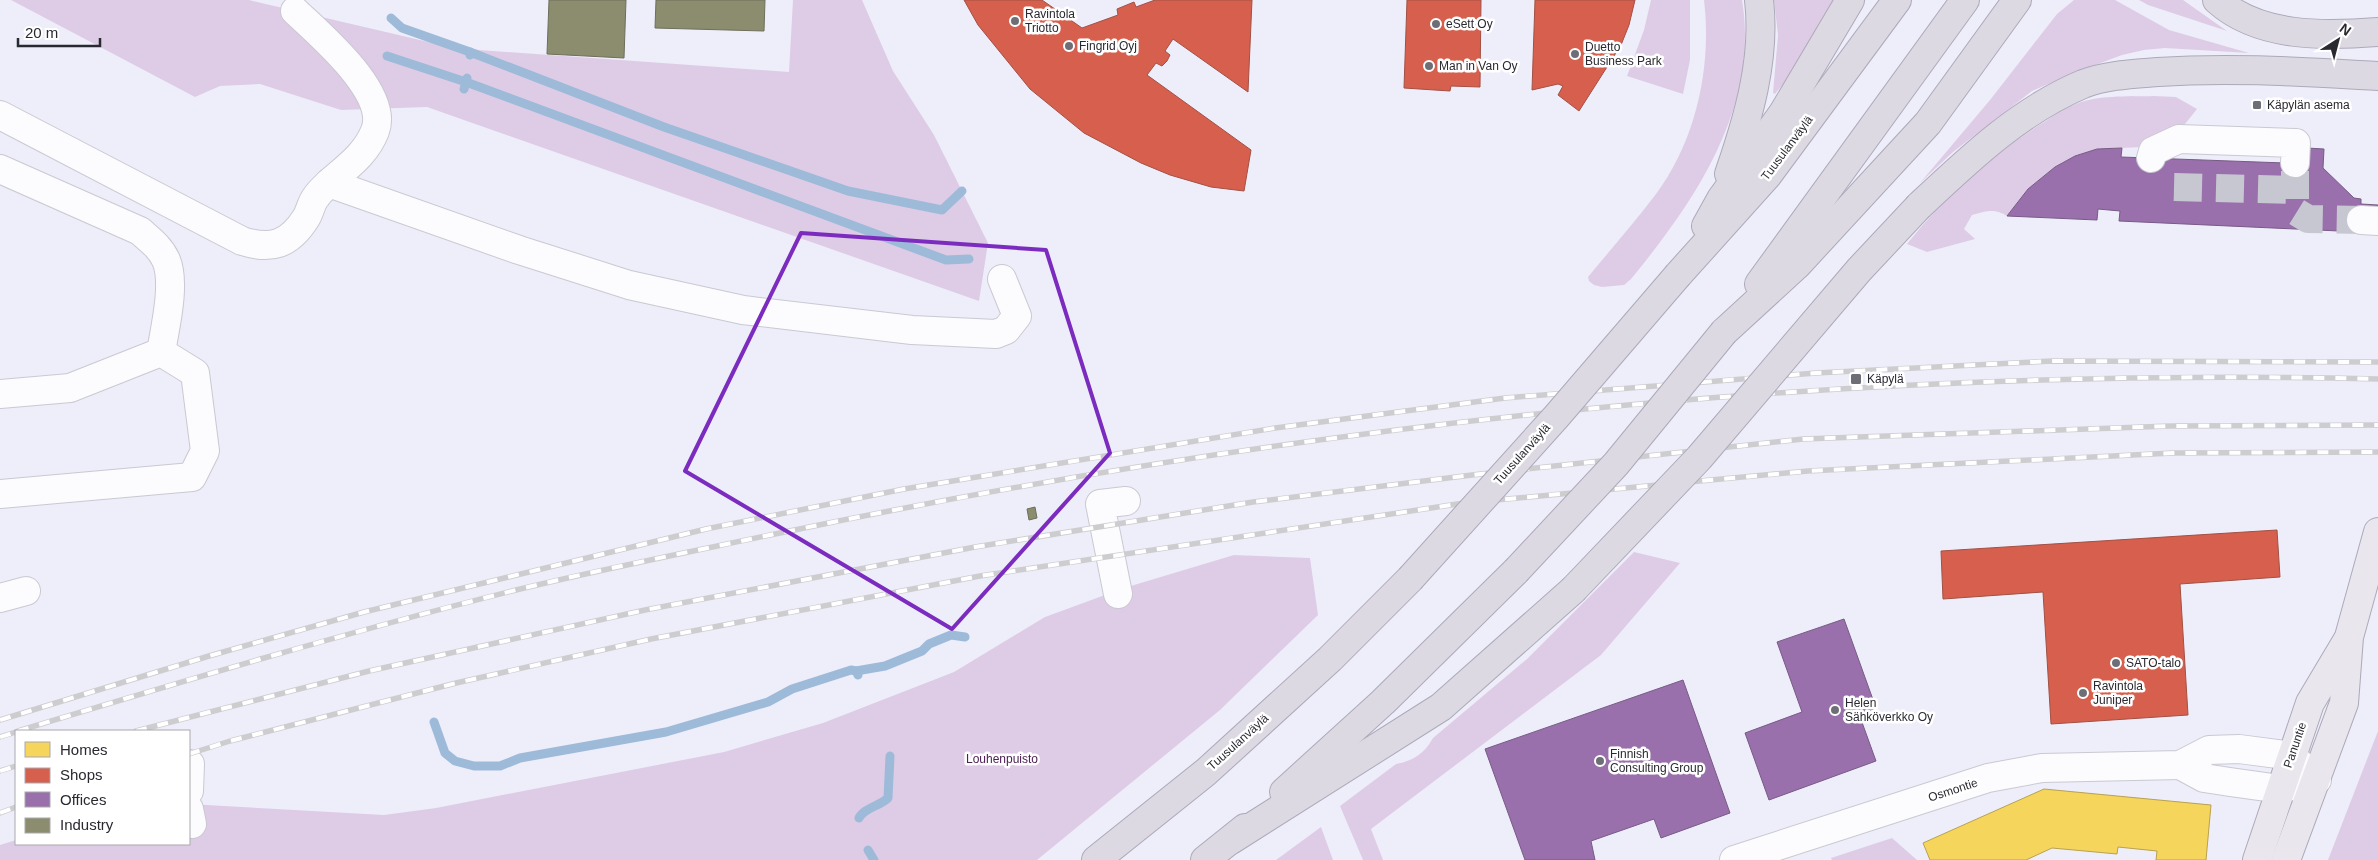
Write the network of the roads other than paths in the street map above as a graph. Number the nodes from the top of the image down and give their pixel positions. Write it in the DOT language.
graph roads {
  1 [pos="1759,0"];
  2 [pos="1850,0"];
  3 [pos="1897,0"];
  4 [pos="1965,0"];
  5 [pos="2016,0"];
  6 [pos="2217,0"];
  7 [pos="295,11"];
  8 [pos="2378,32"];
  9 [pos="2378,76"];
  10 [pos="0,115"];
  11 [pos="2151,158"];
  12 [pos="2295,163"];
  13 [pos="0,169"];
  14 [pos="329,183"];
  15 [pos="1721,200"];
  16 [pos="1678,275"];
  17 [pos="1002,279"];
  18 [pos="1724,332"];
  19 [pos="161,352"];
  20 [pos="0,394"];
  21 [pos="0,494"];
  22 [pos="1126,501"];
  23 [pos="2378,532"];
  24 [pos="26,591"];
  25 [pos="1118,594"];
  26 [pos="0,598"];
  27 [pos="2349,638"];
  28 [pos="2292,756"];
  29 [pos="2180,765"];
  30 [pos="2317,780"];
  31 [pos="2280,789"];
  32 [pos="1230,840"];
  33 [pos="1096,860"];
  34 [pos="1205,860"];
  35 [pos="1734,860"];
  36 [pos="2257,860"];
  37 [pos="2286,860"];
  1 -- 15 [label="highway"];
  2 -- 15 [label="highway"];
  3 -- 16 [label="highway, Tuusulanväylä"];
  4 -- 18 [label="highway"];
  5 -- 18 [label="highway"];
  6 -- 8 [label="highway"];
  7 -- 14 [label="street"];
  9 -- 32 [label="highway, bridge"];
  10 -- 14 [label="street"];
  11 -- 12 [label="street"];
  13 -- 19 [label="street"];
  14 -- 17 [label="street"];
  15 -- 16 [label="highway"];
  16 -- 33 [label="highway, Tuusulanväylä, bridge"];
  18 -- 32 [label="highway, bridge"];
  19 -- 20 [label="street"];
  19 -- 21 [label="street"];
  22 -- 25 [label="street"];
  23 -- 27 [label="main road, Panuntie"];
  24 -- 26 [label="street"];
  27 -- 28 [label="main road, Panuntie"];
  27 -- 30 [label="main road, Panuntie"];
  28 -- 29 [label="street, Osmontie"];
  28 -- 30 [label="street"];
  28 -- 31 [label="main road, Panuntie"];
  29 -- 31 [label="street, Osmontie"];
  29 -- 35 [label="street, Osmontie"];
  30 -- 31 [label="street, Osmontie"];
  30 -- 37 [label="main road, Panuntie"];
  31 -- 36 [label="main road, Panuntie"];
  32 -- 34 [label="highway"];
}
